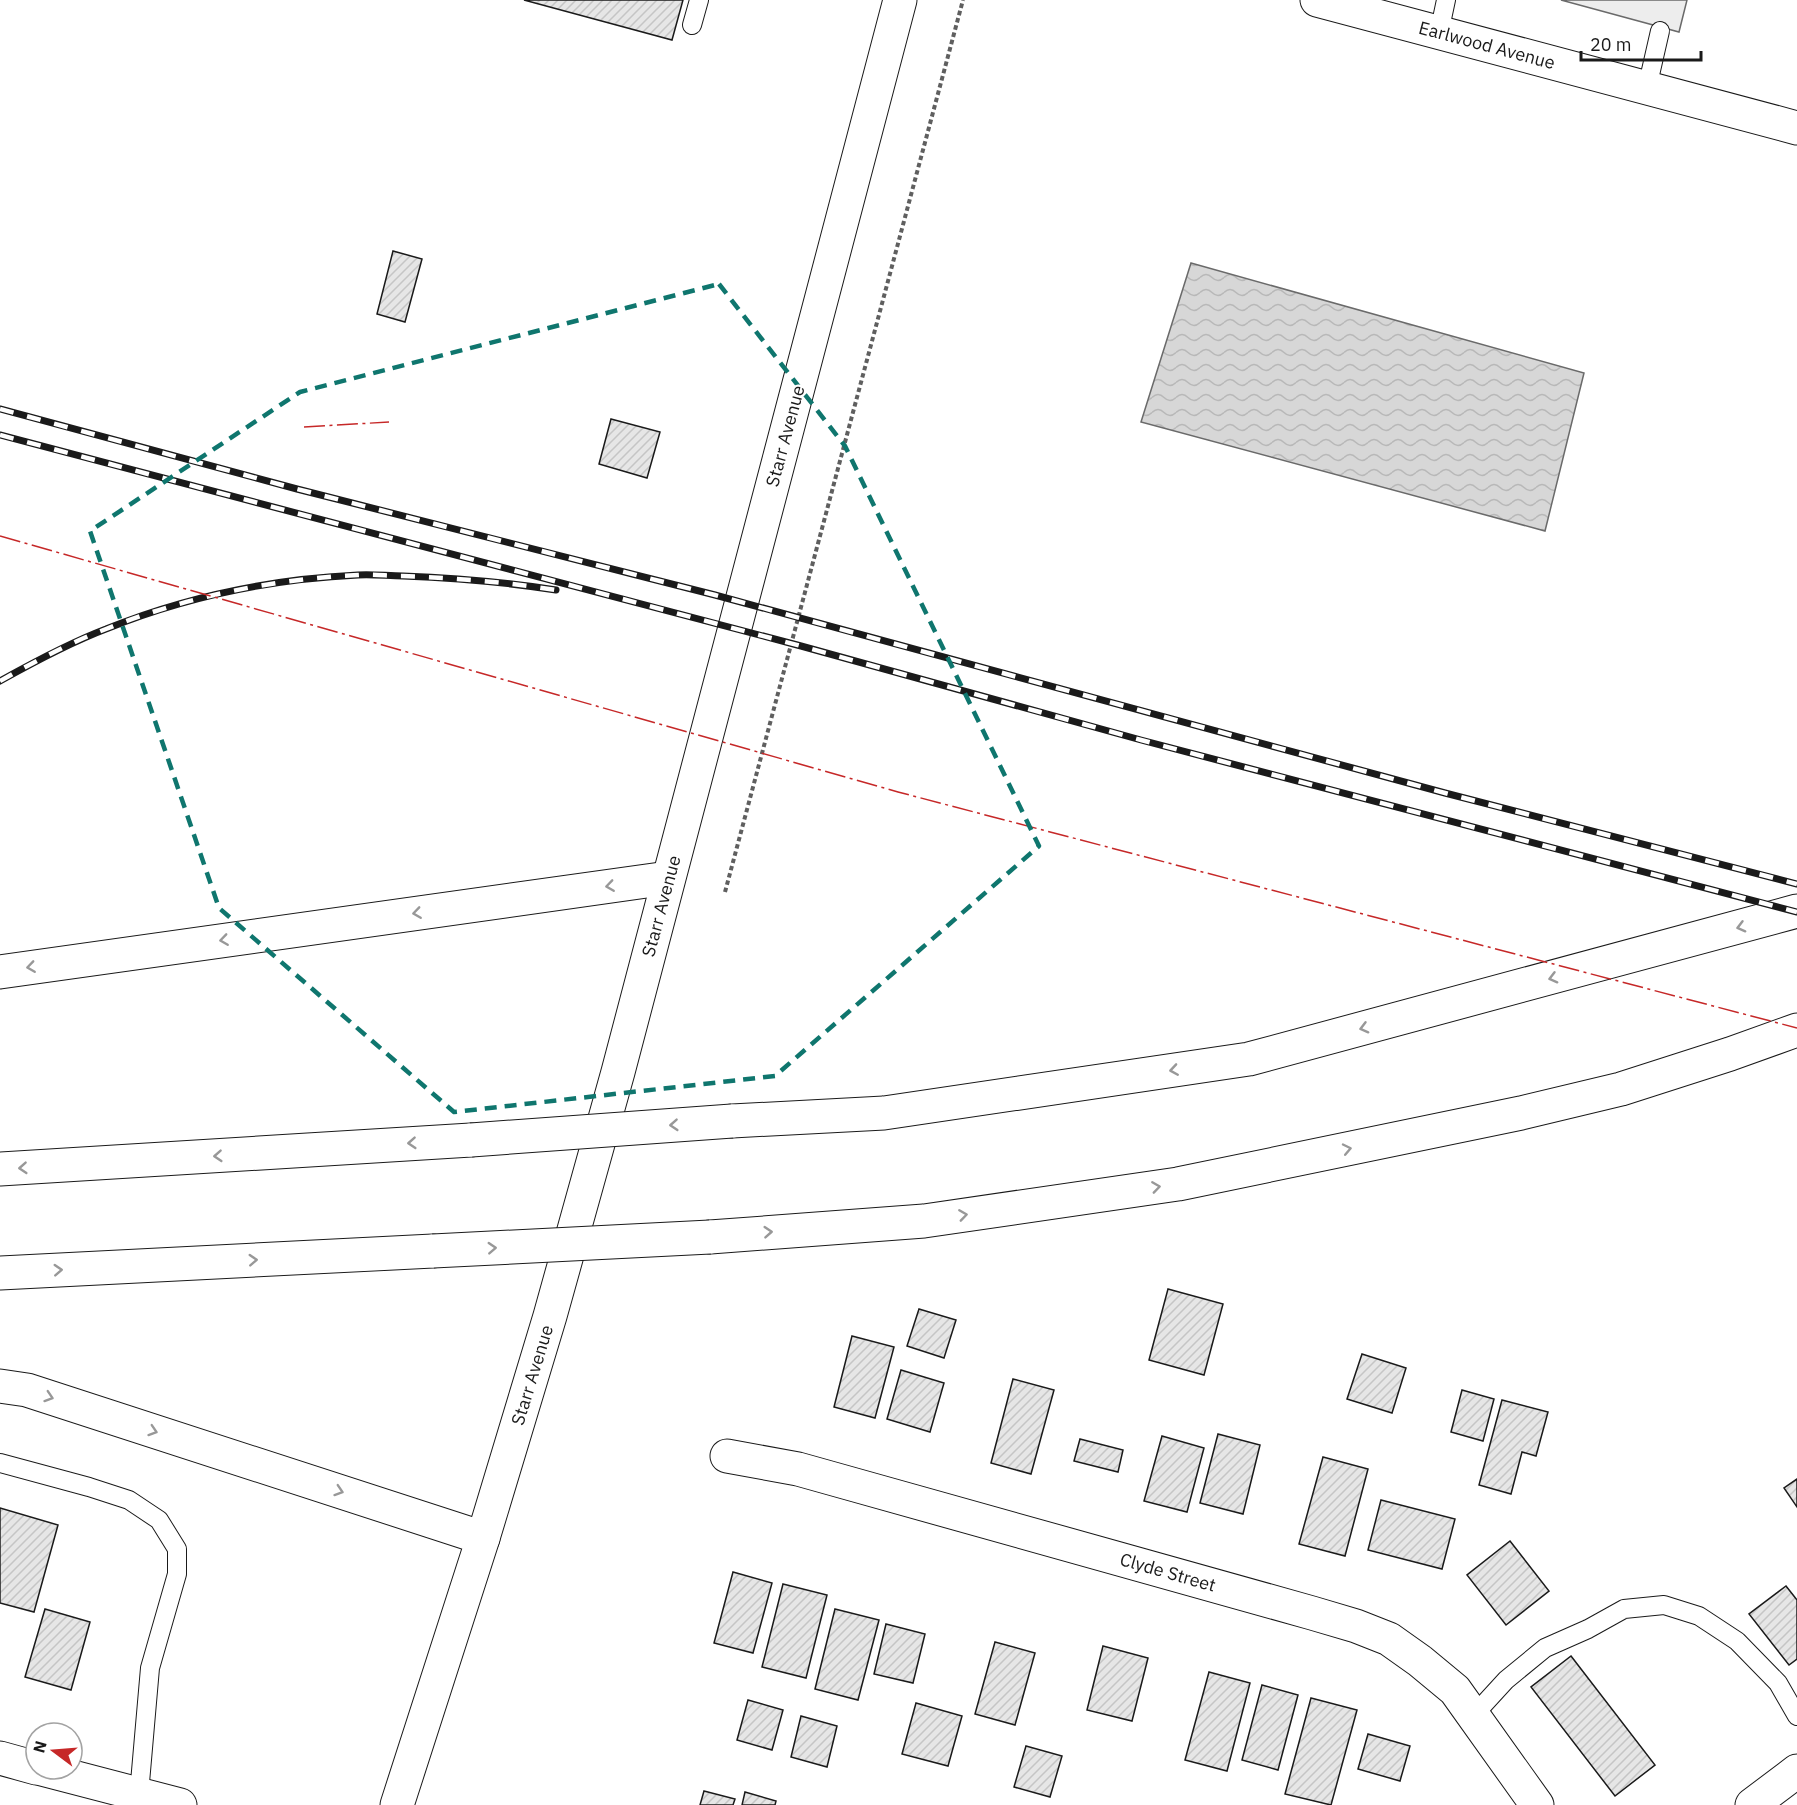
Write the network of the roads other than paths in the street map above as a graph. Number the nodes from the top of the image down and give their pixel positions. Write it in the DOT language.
graph roads {
  1 [pos="699,0"];
  2 [pos="900,0"];
  3 [pos="1317,0"];
  4 [pos="1446,0"];
  5 [pos="692,25"];
  6 [pos="1660,31"];
  7 [pos="1439,33"];
  8 [pos="1647,88"];
  9 [pos="1797,128"];
  10 [pos="668,878"];
  11 [pos="1797,911"];
  12 [pos="0,972"];
  13 [pos="1797,1030"];
  14 [pos="0,1169"];
  15 [pos="0,1273"];
  16 [pos="0,1386"];
  17 [pos="727,1456"];
  18 [pos="0,1463"];
  19 [pos="483,1538"];
  20 [pos="1473,1716"];
  21 [pos="1797,1716"];
  22 [pos="0,1758"];
  23 [pos="24,1765"];
  24 [pos="1797,1771"];
  25 [pos="78,1781"];
  26 [pos="136,1800"];
  27 [pos="180,1805"];
  28 [pos="397,1805"];
  29 [pos="1537,1805"];
  30 [pos="1752,1805"];
  1 -- 5 [label="lane"];
  2 -- 10 [label="main road, Starr Avenue"];
  3 -- 7 [label="main road, Earlwood Avenue"];
  4 -- 7 [label="lane"];
  6 -- 8 [label="lane"];
  7 -- 8 [label="main road, Earlwood Avenue"];
  8 -- 9 [label="main road, Earlwood Avenue"];
  10 -- 12 [label="main road, one-way"];
  10 -- 19 [label="main road, Starr Avenue"];
  11 -- 14 [label="main road, one-way, bridge"];
  15 -- 13 [label="main road, one-way, bridge"];
  16 -- 19 [label="main road, one-way"];
  17 -- 20 [label="main road, Clyde Street"];
  18 -- 26 [label="lane"];
  19 -- 28 [label="main road, Starr Avenue"];
  20 -- 21 [label="lane"];
  20 -- 29 [label="main road, Clyde Street"];
  22 -- 23 [label="main road"];
  24 -- 30 [label="main road"];
  25 -- 26 [label="main road"];
  26 -- 27 [label="main road"];
}
